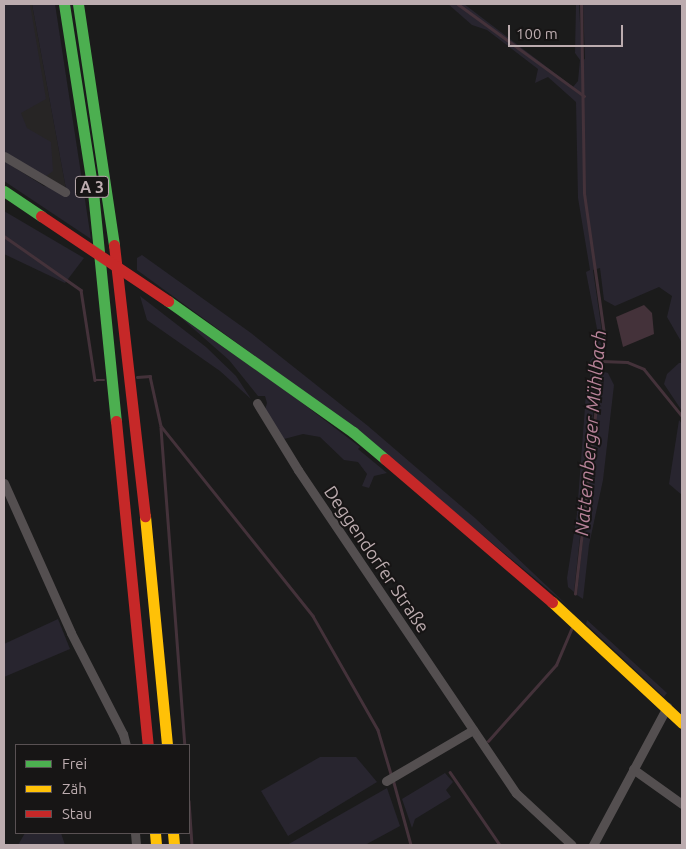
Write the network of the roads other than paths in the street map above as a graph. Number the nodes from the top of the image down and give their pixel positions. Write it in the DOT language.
graph roads {
  1 [pos="64,4"];
  2 [pos="78,4"];
  3 [pos="4,156"];
  4 [pos="4,190"];
  5 [pos="65,192"];
  6 [pos="257,403"];
  7 [pos="4,483"];
  8 [pos="667,707"];
  9 [pos="682,723"];
  10 [pos="473,730"];
  11 [pos="126,744"];
  12 [pos="148,744"];
  13 [pos="167,744"];
  14 [pos="633,769"];
  15 [pos="390,779"];
  16 [pos="682,804"];
  17 [pos="572,845"];
  18 [pos="592,845"];
  1 -- 12 [label="main road, A 3"];
  2 -- 13 [label="main road, A 3"];
  3 -- 5 [label="street"];
  4 -- 8 [label="main road, bridge"];
  6 -- 10 [label="street, Deggendorfer Straße"];
  7 -- 11 [label="street"];
  8 -- 9 [label="main road"];
  8 -- 14 [label="street"];
  10 -- 15 [label="street"];
  10 -- 17 [label="street, Deggendorfer Straße"];
  14 -- 16 [label="street"];
  14 -- 18 [label="street"];
}
